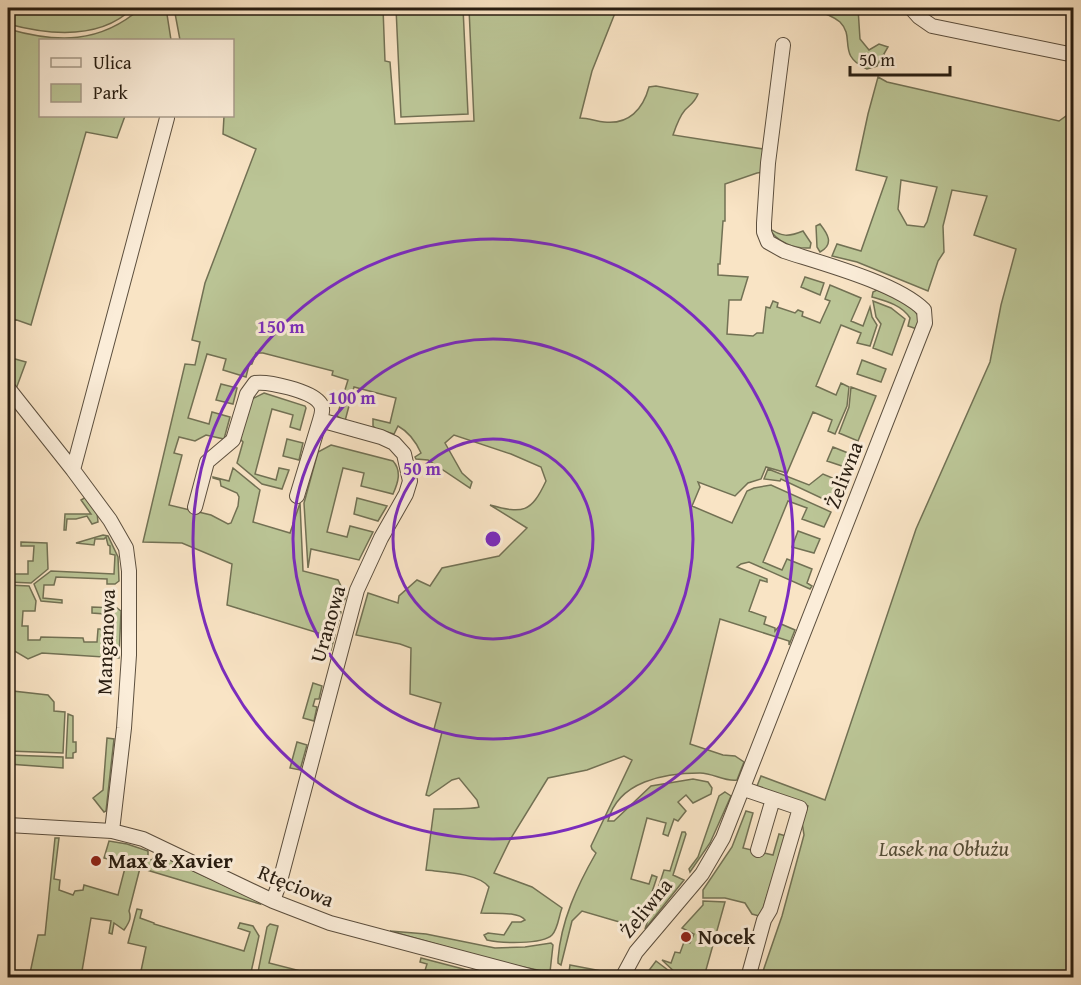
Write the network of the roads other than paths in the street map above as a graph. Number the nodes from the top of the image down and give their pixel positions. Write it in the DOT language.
graph roads {
  1 [pos="911,8"];
  2 [pos="783,45"];
  3 [pos="1074,56"];
  4 [pos="167,118"];
  5 [pos="8,388"];
  6 [pos="320,420"];
  7 [pos="73,470"];
  8 [pos="297,496"];
  9 [pos="195,507"];
  10 [pos="744,789"];
  11 [pos="773,799"];
  12 [pos="8,825"];
  13 [pos="112,831"];
  14 [pos="758,850"];
  15 [pos="273,901"];
  16 [pos="537,978"];
  17 [pos="622,978"];
  18 [pos="748,978"];
  1 -- 3 [label="street"];
  2 -- 10 [label="street, Żeliwna"];
  4 -- 7 [label="street"];
  5 -- 7 [label="street, Manganowa"];
  6 -- 8 [label="street"];
  6 -- 9 [label="street"];
  6 -- 15 [label="street, Uranowa"];
  7 -- 13 [label="street, Manganowa"];
  10 -- 11 [label="street"];
  10 -- 17 [label="street, Żeliwna"];
  11 -- 14 [label="street"];
  11 -- 18 [label="street"];
  12 -- 13 [label="street, Rtęciowa"];
  13 -- 15 [label="street, Rtęciowa"];
  15 -- 16 [label="street, Rtęciowa"];
}
